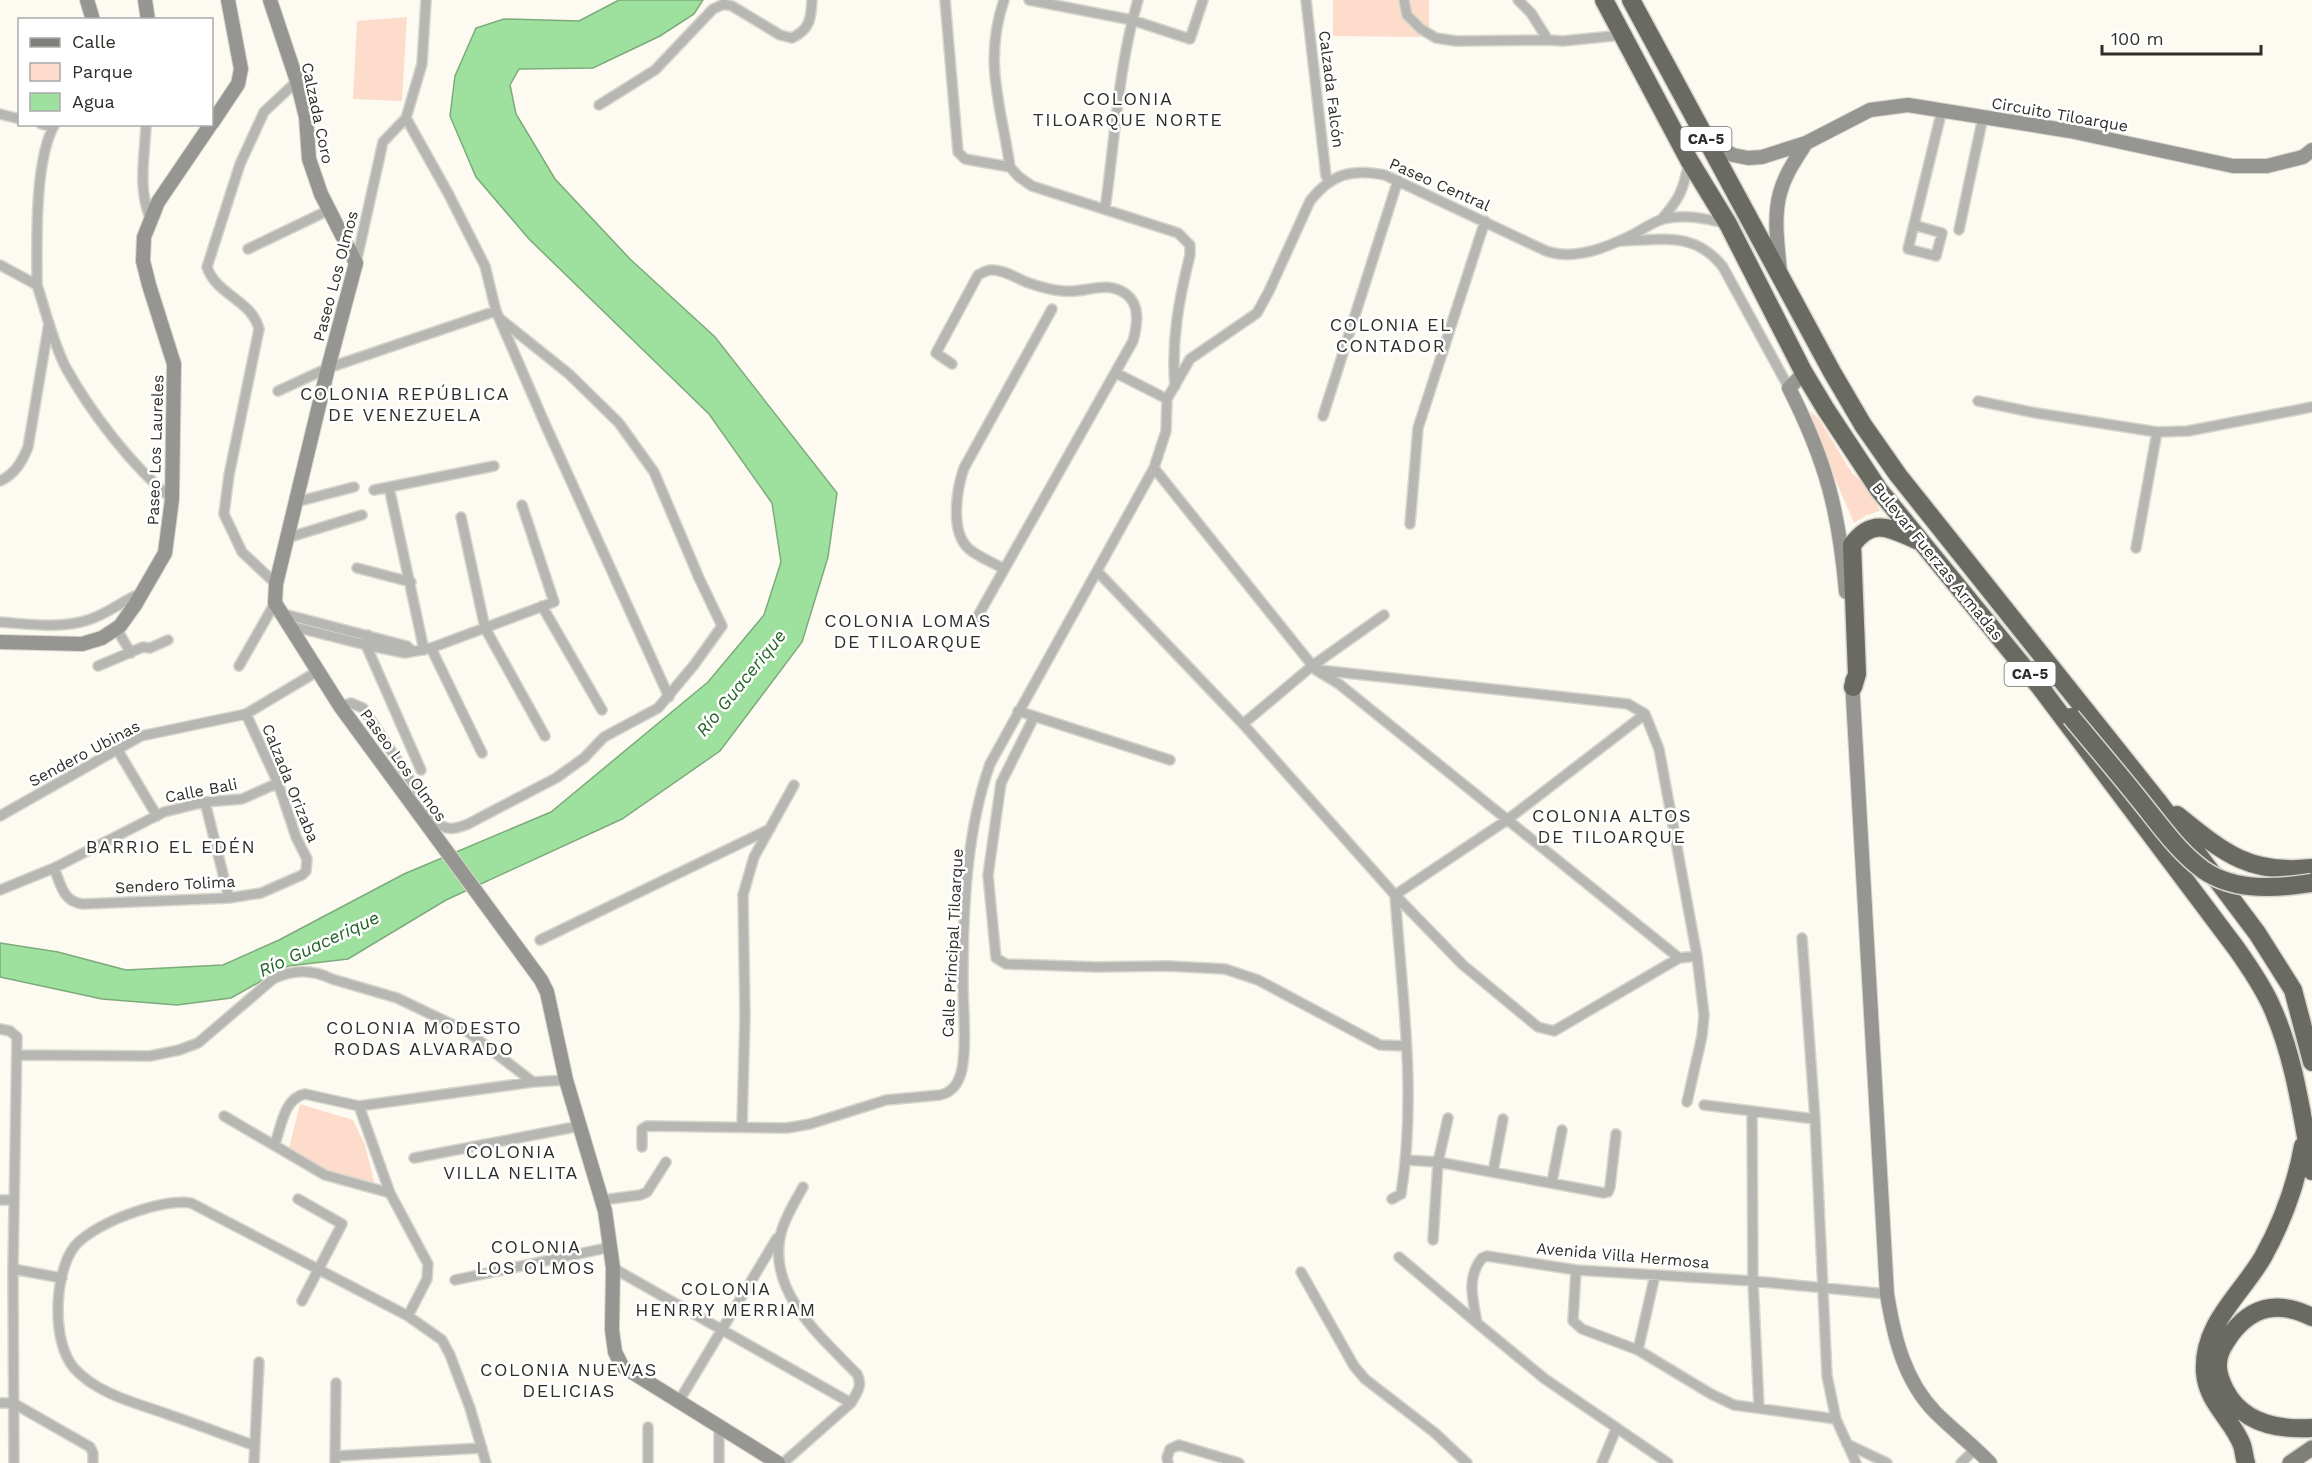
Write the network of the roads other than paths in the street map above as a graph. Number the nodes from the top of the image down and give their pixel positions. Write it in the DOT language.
graph roads {
  1 [pos="87,0"];
  2 [pos="145,0"];
  3 [pos="228,0"];
  4 [pos="270,0"];
  5 [pos="426,0"];
  6 [pos="812,0"];
  7 [pos="945,0"];
  8 [pos="1004,0"];
  9 [pos="1029,0"];
  10 [pos="1138,0"];
  11 [pos="1203,0"];
  12 [pos="1306,0"];
  13 [pos="1404,0"];
  14 [pos="1518,0"];
  15 [pos="1605,0"];
  16 [pos="1631,0"];
  17 [pos="1071,4"];
  18 [pos="92,18"];
  19 [pos="148,18"];
  20 [pos="1132,20"];
  21 [pos="1623,35"];
  22 [pos="1548,40"];
  23 [pos="297,81"];
  24 [pos="599,105"];
  25 [pos="1942,110"];
  26 [pos="0,114"];
  27 [pos="1983,117"];
  28 [pos="18,118"];
  29 [pos="406,118"];
  30 [pos="213,121"];
  31 [pos="54,126"];
  32 [pos="146,126"];
  33 [pos="210,126"];
  34 [pos="1707,141"];
  35 [pos="1806,143"];
  36 [pos="2312,150"];
  37 [pos="1689,160"];
  38 [pos="1010,166"];
  39 [pos="1398,180"];
  40 [pos="1329,181"];
  41 [pos="1105,209"];
  42 [pos="328,210"];
  43 [pos="151,220"];
  44 [pos="1661,220"];
  45 [pos="1485,221"];
  46 [pos="1728,224"];
  47 [pos="1914,225"];
  48 [pos="1959,230"];
  49 [pos="1620,241"];
  50 [pos="248,249"];
  51 [pos="356,263"];
  52 [pos="0,265"];
  53 [pos="1781,279"];
  54 [pos="38,285"];
  55 [pos="1052,309"];
  56 [pos="498,315"];
  57 [pos="49,322"];
  58 [pos="952,364"];
  59 [pos="328,368"];
  60 [pos="1116,373"];
  61 [pos="1804,373"];
  62 [pos="1175,386"];
  63 [pos="1789,388"];
  64 [pos="278,391"];
  65 [pos="1167,399"];
  66 [pos="1978,401"];
  67 [pos="2312,407"];
  68 [pos="1323,416"];
  69 [pos="2157,432"];
  70 [pos="494,465"];
  71 [pos="1154,468"];
  72 [pos="0,481"];
  73 [pos="354,487"];
  74 [pos="389,487"];
  75 [pos="374,490"];
  76 [pos="172,499"];
  77 [pos="296,502"];
  78 [pos="522,505"];
  79 [pos="362,515"];
  80 [pos="461,517"];
  81 [pos="1410,524"];
  82 [pos="287,538"];
  83 [pos="1922,542"];
  84 [pos="2136,548"];
  85 [pos="357,568"];
  86 [pos="1004,569"];
  87 [pos="1097,571"];
  88 [pos="411,582"];
  89 [pos="276,584"];
  90 [pos="142,592"];
  91 [pos="542,606"];
  92 [pos="1384,615"];
  93 [pos="292,619"];
  94 [pos="975,621"];
  95 [pos="0,622"];
  96 [pos="116,628"];
  97 [pos="485,628"];
  98 [pos="368,635"];
  99 [pos="168,640"];
  100 [pos="0,642"];
  101 [pos="366,645"];
  102 [pos="428,649"];
  103 [pos="412,651"];
  104 [pos="131,653"];
  105 [pos="99,666"];
  106 [pos="239,666"];
  107 [pos="1314,668"];
  108 [pos="318,671"];
  109 [pos="1853,687"];
  110 [pos="669,697"];
  111 [pos="340,706"];
  112 [pos="602,710"];
  113 [pos="1018,711"];
  114 [pos="2064,713"];
  115 [pos="246,714"];
  116 [pos="1645,714"];
  117 [pos="1034,717"];
  118 [pos="1243,724"];
  119 [pos="545,736"];
  120 [pos="117,749"];
  121 [pos="482,753"];
  122 [pos="1170,760"];
  123 [pos="421,770"];
  124 [pos="278,783"];
  125 [pos="794,786"];
  126 [pos="2157,800"];
  127 [pos="205,802"];
  128 [pos="0,816"];
  129 [pos="157,816"];
  130 [pos="1507,820"];
  131 [pos="770,829"];
  132 [pos="307,864"];
  133 [pos="54,868"];
  134 [pos="2312,868"];
  135 [pos="2312,883"];
  136 [pos="0,890"];
  137 [pos="1395,895"];
  138 [pos="229,898"];
  139 [pos="1802,938"];
  140 [pos="540,940"];
  141 [pos="1697,956"];
  142 [pos="1679,958"];
  143 [pos="2307,1023"];
  144 [pos="0,1029"];
  145 [pos="1406,1046"];
  146 [pos="17,1055"];
  147 [pos="2312,1062"];
  148 [pos="566,1080"];
  149 [pos="533,1082"];
  150 [pos="1687,1102"];
  151 [pos="1704,1105"];
  152 [pos="359,1106"];
  153 [pos="1752,1111"];
  154 [pos="224,1116"];
  155 [pos="1448,1118"];
  156 [pos="1503,1119"];
  157 [pos="1815,1119"];
  158 [pos="580,1126"];
  159 [pos="742,1126"];
  160 [pos="1562,1130"];
  161 [pos="1616,1134"];
  162 [pos="2306,1135"];
  163 [pos="275,1144"];
  164 [pos="642,1147"];
  165 [pos="414,1158"];
  166 [pos="1407,1160"];
  167 [pos="666,1162"];
  168 [pos="1438,1162"];
  169 [pos="2312,1171"];
  170 [pos="1493,1172"];
  171 [pos="1552,1182"];
  172 [pos="803,1187"];
  173 [pos="390,1193"];
  174 [pos="298,1199"];
  175 [pos="1392,1199"];
  176 [pos="0,1200"];
  177 [pos="14,1200"];
  178 [pos="602,1200"];
  179 [pos="781,1233"];
  180 [pos="1433,1240"];
  181 [pos="610,1247"];
  182 [pos="1399,1257"];
  183 [pos="613,1268"];
  184 [pos="13,1269"];
  185 [pos="1576,1270"];
  186 [pos="319,1271"];
  187 [pos="1301,1272"];
  188 [pos="1655,1275"];
  189 [pos="62,1278"];
  190 [pos="455,1280"];
  191 [pos="1753,1281"];
  192 [pos="1822,1286"];
  193 [pos="1887,1294"];
  194 [pos="302,1301"];
  195 [pos="408,1316"];
  196 [pos="2312,1317"];
  197 [pos="1477,1323"];
  198 [pos="722,1330"];
  199 [pos="2312,1330"];
  200 [pos="1638,1350"];
  201 [pos="259,1362"];
  202 [pos="336,1383"];
  203 [pos="679,1401"];
  204 [pos="0,1403"];
  205 [pos="14,1403"];
  206 [pos="850,1403"];
  207 [pos="1759,1408"];
  208 [pos="2312,1415"];
  209 [pos="1836,1419"];
  210 [pos="719,1424"];
  211 [pos="648,1427"];
  212 [pos="2312,1428"];
  213 [pos="1616,1429"];
  214 [pos="1847,1444"];
  215 [pos="253,1445"];
  216 [pos="482,1448"];
  217 [pos="1976,1448"];
  218 [pos="2312,1448"];
  219 [pos="335,1459"];
  220 [pos="14,1463"];
  221 [pos="93,1463"];
  222 [pos="254,1463"];
  223 [pos="486,1463"];
  224 [pos="648,1463"];
  225 [pos="719,1463"];
  226 [pos="781,1463"];
  227 [pos="1168,1463"];
  228 [pos="1239,1463"];
  229 [pos="1467,1463"];
  230 [pos="1602,1463"];
  231 [pos="1668,1463"];
  232 [pos="1856,1463"];
  233 [pos="1887,1463"];
  234 [pos="1961,1463"];
  235 [pos="1990,1463"];
  236 [pos="2246,1463"];
  237 [pos="2290,1463"];
  1 -- 18 [label="street"];
  2 -- 19 [label="street"];
  3 -- 30 [label="street, Paseo Los Laureles"];
  4 -- 23 [label="street, Calzada Coro"];
  5 -- 29 [label="street, Paseo Los Olmos"];
  6 -- 24 [label="street"];
  7 -- 38 [label="street"];
  8 -- 38 [label="street"];
  9 -- 17 [label="street"];
  10 -- 20 [label="street"];
  11 -- 20 [label="street"];
  12 -- 40 [label="street, Calzada Falcón"];
  13 -- 22 [label="street"];
  14 -- 22 [label="street"];
  15 -- 21 [label="highway, Bulevar Fuerzas Armadas / CA-5"];
  16 -- 34 [label="highway, Bulevar Fuerzas Armadas / CA-5"];
  17 -- 20 [label="street"];
  20 -- 41 [label="street"];
  21 -- 22 [label="street"];
  21 -- 37 [label="highway, Bulevar Fuerzas Armadas / CA-5"];
  23 -- 42 [label="street, Calzada Coro"];
  23 -- 89 [label="street"];
  25 -- 27 [label="street, Circuito Tiloarque"];
  25 -- 35 [label="street, Circuito Tiloarque"];
  25 -- 47 [label="street"];
  26 -- 28 [label="street"];
  27 -- 36 [label="street, Circuito Tiloarque"];
  27 -- 48 [label="street"];
  29 -- 51 [label="street, Paseo Los Olmos"];
  29 -- 56 [label="street"];
  31 -- 54 [label="street"];
  32 -- 43 [label="street"];
  33 -- 43 [label="street, Paseo Los Laureles"];
  34 -- 35 [label="street, Circuito Tiloarque"];
  34 -- 53 [label="highway, Bulevar Fuerzas Armadas / CA-5"];
  35 -- 53 [label="street"];
  37 -- 44 [label="street, Paseo Central"];
  37 -- 46 [label="highway, Bulevar Fuerzas Armadas / CA-5"];
  38 -- 41 [label="street"];
  39 -- 40 [label="street, Paseo Central"];
  39 -- 45 [label="street, Paseo Central"];
  39 -- 68 [label="street"];
  40 -- 62 [label="street"];
  41 -- 62 [label="street"];
  42 -- 50 [label="street"];
  42 -- 51 [label="street, Calzada Coro"];
  43 -- 76 [label="street, Paseo Los Laureles"];
  44 -- 46 [label="street, Paseo Central"];
  44 -- 49 [label="street, Paseo Central"];
  45 -- 49 [label="street, Paseo Central"];
  45 -- 81 [label="street"];
  46 -- 61 [label="highway, Bulevar Fuerzas Armadas / CA-5"];
  49 -- 63 [label="street"];
  51 -- 59 [label="street, Paseo Los Olmos"];
  52 -- 54 [label="street"];
  53 -- 126 [label="highway, Bulevar Fuerzas Armadas / CA-5"];
  54 -- 57 [label="street"];
  55 -- 86 [label="street"];
  56 -- 59 [label="street"];
  56 -- 110 [label="street"];
  56 -- 110 [label="street"];
  57 -- 72 [label="street"];
  57 -- 76 [label="street"];
  58 -- 60 [label="street"];
  59 -- 64 [label="street"];
  59 -- 77 [label="street, Paseo Los Olmos"];
  60 -- 65 [label="street"];
  60 -- 86 [label="street"];
  61 -- 63 [label="street"];
  61 -- 83 [label="highway, Bulevar Fuerzas Armadas / CA-5"];
  62 -- 65 [label="street"];
  63 -- 109 [label="street"];
  65 -- 71 [label="street, Calle Principal Tiloarque"];
  66 -- 69 [label="street"];
  67 -- 69 [label="street"];
  69 -- 84 [label="street"];
  70 -- 74 [label="street"];
  71 -- 87 [label="street, Calle Principal Tiloarque"];
  71 -- 107 [label="street"];
  73 -- 77 [label="street"];
  74 -- 75 [label="street"];
  74 -- 88 [label="street"];
  76 -- 90 [label="street, Paseo Los Laureles"];
  77 -- 82 [label="street, Paseo Los Olmos"];
  78 -- 91 [label="street"];
  79 -- 82 [label="street"];
  80 -- 97 [label="street"];
  82 -- 89 [label="street, Paseo Los Olmos"];
  83 -- 109 [label="highway"];
  83 -- 114 [label="highway, Bulevar Fuerzas Armadas / CA-5"];
  85 -- 88 [label="street"];
  86 -- 94 [label="street"];
  87 -- 113 [label="street, Calle Principal Tiloarque"];
  87 -- 118 [label="street"];
  88 -- 102 [label="street"];
  89 -- 93 [label="street, Paseo Los Olmos"];
  90 -- 95 [label="street"];
  90 -- 96 [label="street, Paseo Los Laureles"];
  91 -- 97 [label="street"];
  91 -- 112 [label="street"];
  92 -- 107 [label="street"];
  93 -- 98 [label="street"];
  93 -- 101 [label="street"];
  93 -- 106 [label="street"];
  93 -- 108 [label="street, Paseo Los Olmos"];
  96 -- 100 [label="street, Paseo Los Laureles"];
  96 -- 104 [label="street"];
  97 -- 102 [label="street"];
  97 -- 119 [label="street"];
  98 -- 101 [label="street"];
  98 -- 103 [label="street"];
  99 -- 104 [label="street"];
  101 -- 103 [label="street"];
  101 -- 123 [label="street"];
  102 -- 103 [label="street"];
  102 -- 121 [label="street"];
  104 -- 105 [label="street"];
  107 -- 116 [label="street"];
  107 -- 118 [label="street"];
  107 -- 130 [label="street"];
  108 -- 111 [label="street, Paseo Los Olmos"];
  108 -- 115 [label="street, Sendero Ubinas"];
  109 -- 193 [label="street"];
  110 -- 111 [label="street"];
  111 -- 148 [label="street, Paseo Los Olmos"];
  113 -- 117 [label="street"];
  113 -- 159 [label="street, Calle Principal Tiloarque"];
  114 -- 135 [label="highway, bridge"];
  114 -- 162 [label="highway, Bulevar Fuerzas Armadas / CA-5"];
  115 -- 120 [label="street, Sendero Ubinas"];
  115 -- 124 [label="street, Calzada Orizaba"];
  116 -- 130 [label="street"];
  116 -- 141 [label="street"];
  117 -- 122 [label="street"];
  117 -- 145 [label="street"];
  118 -- 137 [label="street"];
  120 -- 128 [label="street, Sendero Ubinas"];
  120 -- 129 [label="street"];
  124 -- 127 [label="street, Calle Bali"];
  124 -- 132 [label="street, Calzada Orizaba"];
  125 -- 131 [label="street"];
  126 -- 134 [label="highway"];
  126 -- 143 [label="highway, Bulevar Fuerzas Armadas / CA-5"];
  127 -- 129 [label="street, Calle Bali"];
  127 -- 138 [label="street"];
  129 -- 133 [label="street, Calle Bali"];
  130 -- 137 [label="street"];
  130 -- 142 [label="street"];
  131 -- 140 [label="street"];
  131 -- 159 [label="street"];
  132 -- 138 [label="street, Sendero Tolima"];
  133 -- 136 [label="street, Calle Bali"];
  133 -- 138 [label="street, Sendero Tolima"];
  137 -- 142 [label="street"];
  137 -- 145 [label="street"];
  139 -- 157 [label="street"];
  141 -- 142 [label="street"];
  141 -- 150 [label="street"];
  143 -- 147 [label="highway"];
  144 -- 146 [label="street"];
  145 -- 166 [label="street"];
  146 -- 149 [label="street"];
  146 -- 177 [label="street"];
  148 -- 149 [label="street"];
  148 -- 158 [label="street, Paseo Los Olmos"];
  149 -- 152 [label="street"];
  151 -- 153 [label="street"];
  152 -- 163 [label="street"];
  152 -- 173 [label="street"];
  153 -- 157 [label="street"];
  153 -- 191 [label="street"];
  154 -- 163 [label="street"];
  155 -- 168 [label="street"];
  156 -- 170 [label="street"];
  157 -- 192 [label="street"];
  158 -- 165 [label="street"];
  158 -- 178 [label="street, Paseo Los Olmos"];
  159 -- 164 [label="street, Calle Principal Tiloarque"];
  160 -- 171 [label="street"];
  161 -- 171 [label="street"];
  162 -- 169 [label="highway, Bulevar Fuerzas Armadas"];
  162 -- 236 [label="highway"];
  163 -- 173 [label="street"];
  166 -- 168 [label="street"];
  166 -- 175 [label="street"];
  167 -- 178 [label="street"];
  168 -- 170 [label="street"];
  168 -- 180 [label="street"];
  170 -- 171 [label="street"];
  172 -- 179 [label="street"];
  173 -- 195 [label="street"];
  174 -- 186 [label="street"];
  176 -- 177 [label="street"];
  177 -- 184 [label="street"];
  178 -- 181 [label="street, Paseo Los Olmos"];
  179 -- 198 [label="street"];
  179 -- 206 [label="street"];
  181 -- 183 [label="street, Paseo Los Olmos"];
  181 -- 190 [label="street"];
  182 -- 197 [label="street"];
  183 -- 198 [label="street"];
  183 -- 203 [label="street, Paseo Los Olmos"];
  184 -- 189 [label="street"];
  184 -- 205 [label="street"];
  185 -- 188 [label="street, Avenida Villa Hermosa"];
  185 -- 197 [label="street, Avenida Villa Hermosa"];
  185 -- 200 [label="street"];
  186 -- 189 [label="street"];
  186 -- 194 [label="street"];
  186 -- 195 [label="street"];
  187 -- 229 [label="street"];
  188 -- 191 [label="street, Avenida Villa Hermosa"];
  188 -- 200 [label="street"];
  189 -- 215 [label="street"];
  191 -- 192 [label="street, Avenida Villa Hermosa"];
  191 -- 207 [label="street"];
  192 -- 193 [label="street, Avenida Villa Hermosa"];
  192 -- 209 [label="street"];
  193 -- 217 [label="street"];
  195 -- 216 [label="street"];
  196 -- 212 [label="highway"];
  197 -- 213 [label="street"];
  198 -- 203 [label="street"];
  198 -- 206 [label="street"];
  199 -- 208 [label="highway"];
  200 -- 207 [label="street"];
  201 -- 215 [label="street"];
  202 -- 219 [label="street"];
  203 -- 210 [label="street, Paseo Los Olmos"];
  204 -- 205 [label="street"];
  205 -- 220 [label="street"];
  205 -- 221 [label="street"];
  206 -- 226 [label="street"];
  207 -- 209 [label="street"];
  209 -- 214 [label="street"];
  210 -- 225 [label="street"];
  210 -- 226 [label="street, Paseo Los Olmos"];
  211 -- 224 [label="street"];
  213 -- 230 [label="street"];
  213 -- 231 [label="street"];
  214 -- 232 [label="street"];
  214 -- 233 [label="street"];
  215 -- 222 [label="street"];
  216 -- 219 [label="street"];
  216 -- 223 [label="street"];
  217 -- 234 [label="street"];
  217 -- 235 [label="street"];
  218 -- 237 [label="main road"];
  227 -- 228 [label="street"];
}
